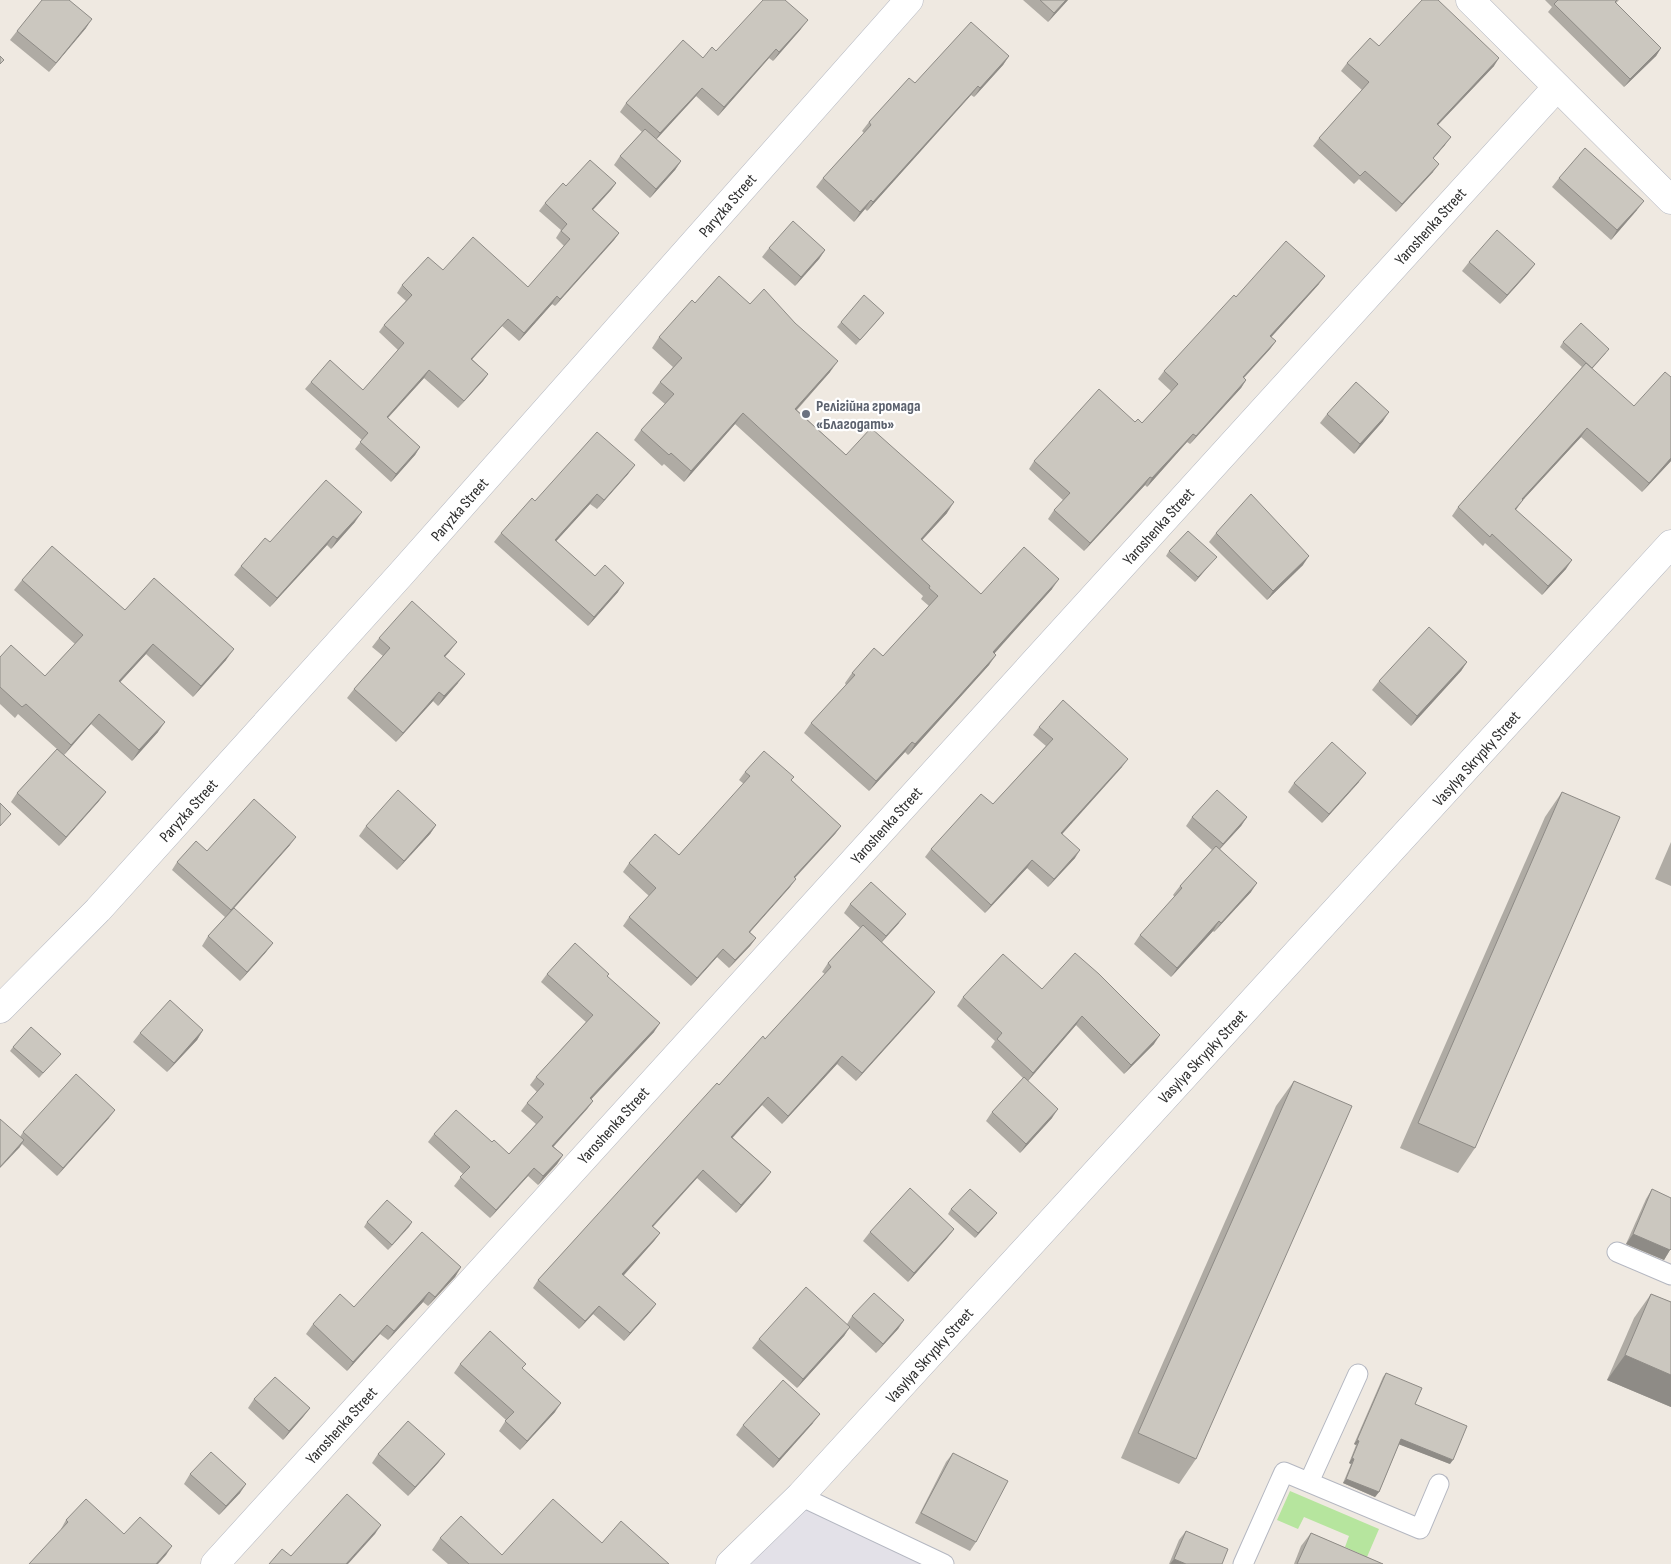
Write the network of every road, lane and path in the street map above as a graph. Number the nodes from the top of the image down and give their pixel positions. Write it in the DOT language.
graph roads {
  1 [pos="909,0"];
  2 [pos="1470,0"];
  3 [pos="1497,10"];
  4 [pos="1557,87"];
  5 [pos="1671,200"];
  6 [pos="1671,544"];
  7 [pos="0,1009"];
  8 [pos="1617,1252"];
  9 [pos="1671,1275"];
  10 [pos="1358,1374"];
  11 [pos="1309,1482"];
  12 [pos="1439,1484"];
  13 [pos="800,1496"];
  14 [pos="214,1564"];
  15 [pos="730,1564"];
  16 [pos="944,1564"];
  17 [pos="1243,1564"];
  1 -- 7 [label="street, Paryzka Street"];
  2 -- 3 [label="street"];
  3 -- 4 [label="street"];
  4 -- 5 [label="street"];
  4 -- 14 [label="street, Yaroshenka Street"];
  6 -- 13 [label="street, Vasylya Skrypky Street"];
  8 -- 9 [label="lane"];
  10 -- 11 [label="lane"];
  11 -- 12 [label="lane"];
  11 -- 17 [label="lane"];
  13 -- 15 [label="street, Vasylya Skrypky Street"];
  13 -- 16 [label="lane"];
}
